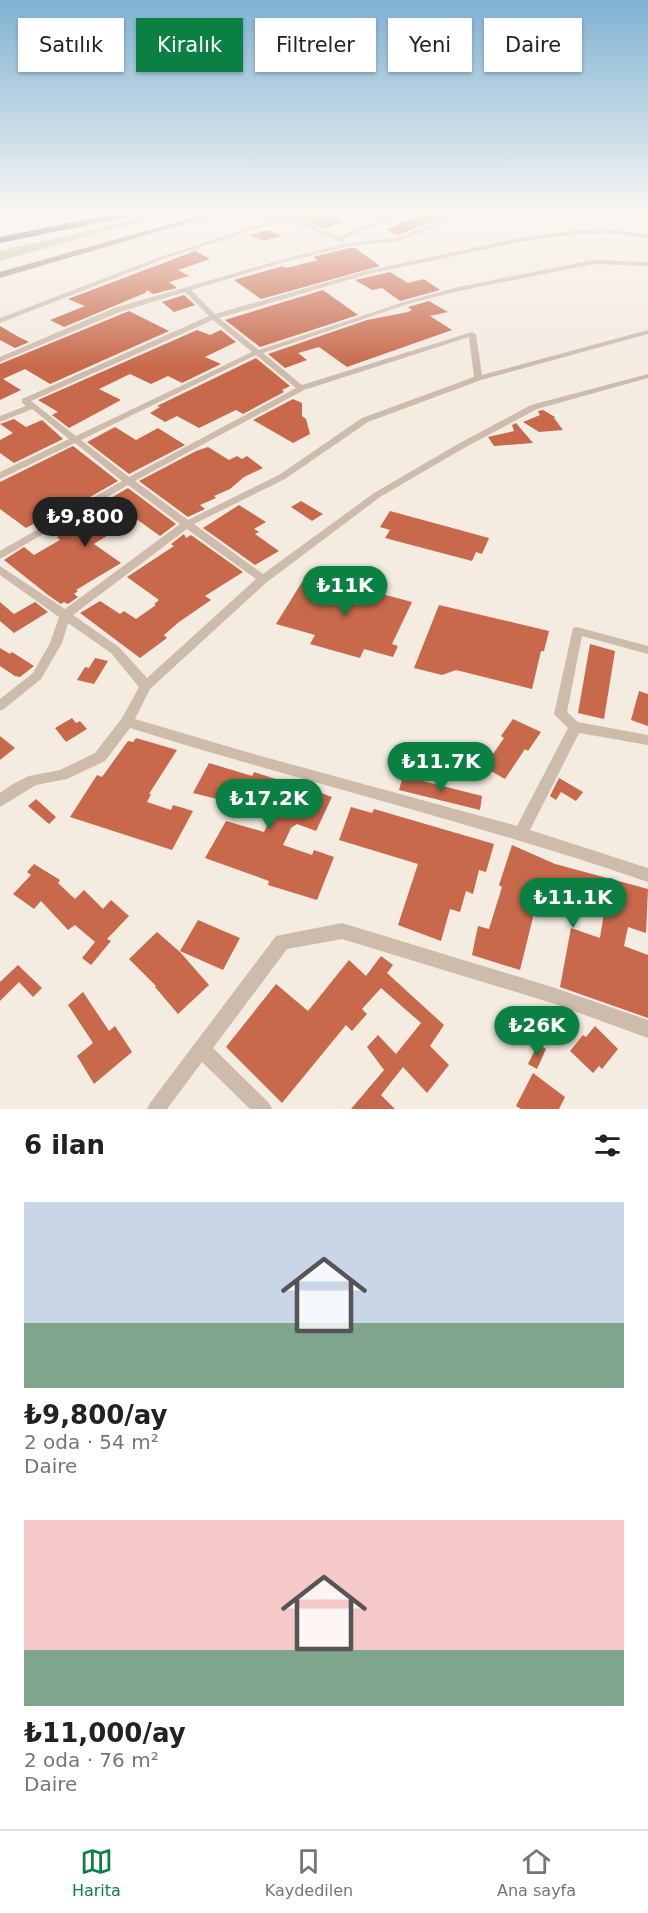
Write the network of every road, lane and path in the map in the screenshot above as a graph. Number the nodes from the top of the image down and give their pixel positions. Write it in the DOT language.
graph roads {
  1 [pos="15,264"];
  2 [pos="39,264"];
  3 [pos="147,264"];
  4 [pos="277,264"];
  5 [pos="407,264"];
  6 [pos="585,264"];
  7 [pos="0,268"];
  8 [pos="0,275"];
  9 [pos="186,289"];
  10 [pos="213,317"];
  11 [pos="0,321"];
  12 [pos="648,333"];
  13 [pos="258,353"];
  14 [pos="0,360"];
  15 [pos="648,376"];
  16 [pos="478,378"];
  17 [pos="301,388"];
  18 [pos="33,406"];
  19 [pos="0,419"];
  20 [pos="75,438"];
  21 [pos="0,476"];
  22 [pos="128,481"];
  23 [pos="187,524"];
  24 [pos="0,556"];
  25 [pos="0,570"];
  26 [pos="263,579"];
  27 [pos="64,615"];
  28 [pos="648,650"];
  29 [pos="146,686"];
  30 [pos="0,706"];
  31 [pos="127,722"];
  32 [pos="575,728"];
  33 [pos="648,740"];
  34 [pos="0,801"];
  35 [pos="521,834"];
  36 [pos="648,875"];
  37 [pos="648,1029"];
  38 [pos="201,1049"];
  39 [pos="156,1109"];
  40 [pos="264,1109"];
  1 -- 7 [label="main road"];
  2 -- 8 [label="main road"];
  3 -- 11 [label="street"];
  4 -- 9 [label="street"];
  5 -- 10 [label="street"];
  6 -- 13 [label="street"];
  9 -- 10 [label="street"];
  9 -- 14 [label="street"];
  10 -- 13 [label="street"];
  10 -- 18 [label="street"];
  12 -- 16 [label="street"];
  13 -- 17 [label="street"];
  13 -- 20 [label="street"];
  15 -- 26 [label="street"];
  16 -- 17 [label="street"];
  16 -- 23 [label="street"];
  17 -- 22 [label="street"];
  18 -- 19 [label="street"];
  18 -- 20 [label="street"];
  20 -- 21 [label="street"];
  20 -- 22 [label="street"];
  22 -- 23 [label="street"];
  22 -- 24 [label="street"];
  23 -- 26 [label="street"];
  23 -- 27 [label="street"];
  25 -- 27 [label="street"];
  26 -- 29 [label="street"];
  27 -- 29 [label="street"];
  27 -- 30 [label="street"];
  28 -- 32 [label="street"];
  29 -- 31 [label="street"];
  31 -- 34 [label="street"];
  31 -- 35 [label="street"];
  32 -- 33 [label="street"];
  32 -- 35 [label="street"];
  35 -- 36 [label="street"];
  37 -- 38 [label="street"];
  38 -- 39 [label="street"];
  38 -- 40 [label="street"];
}
